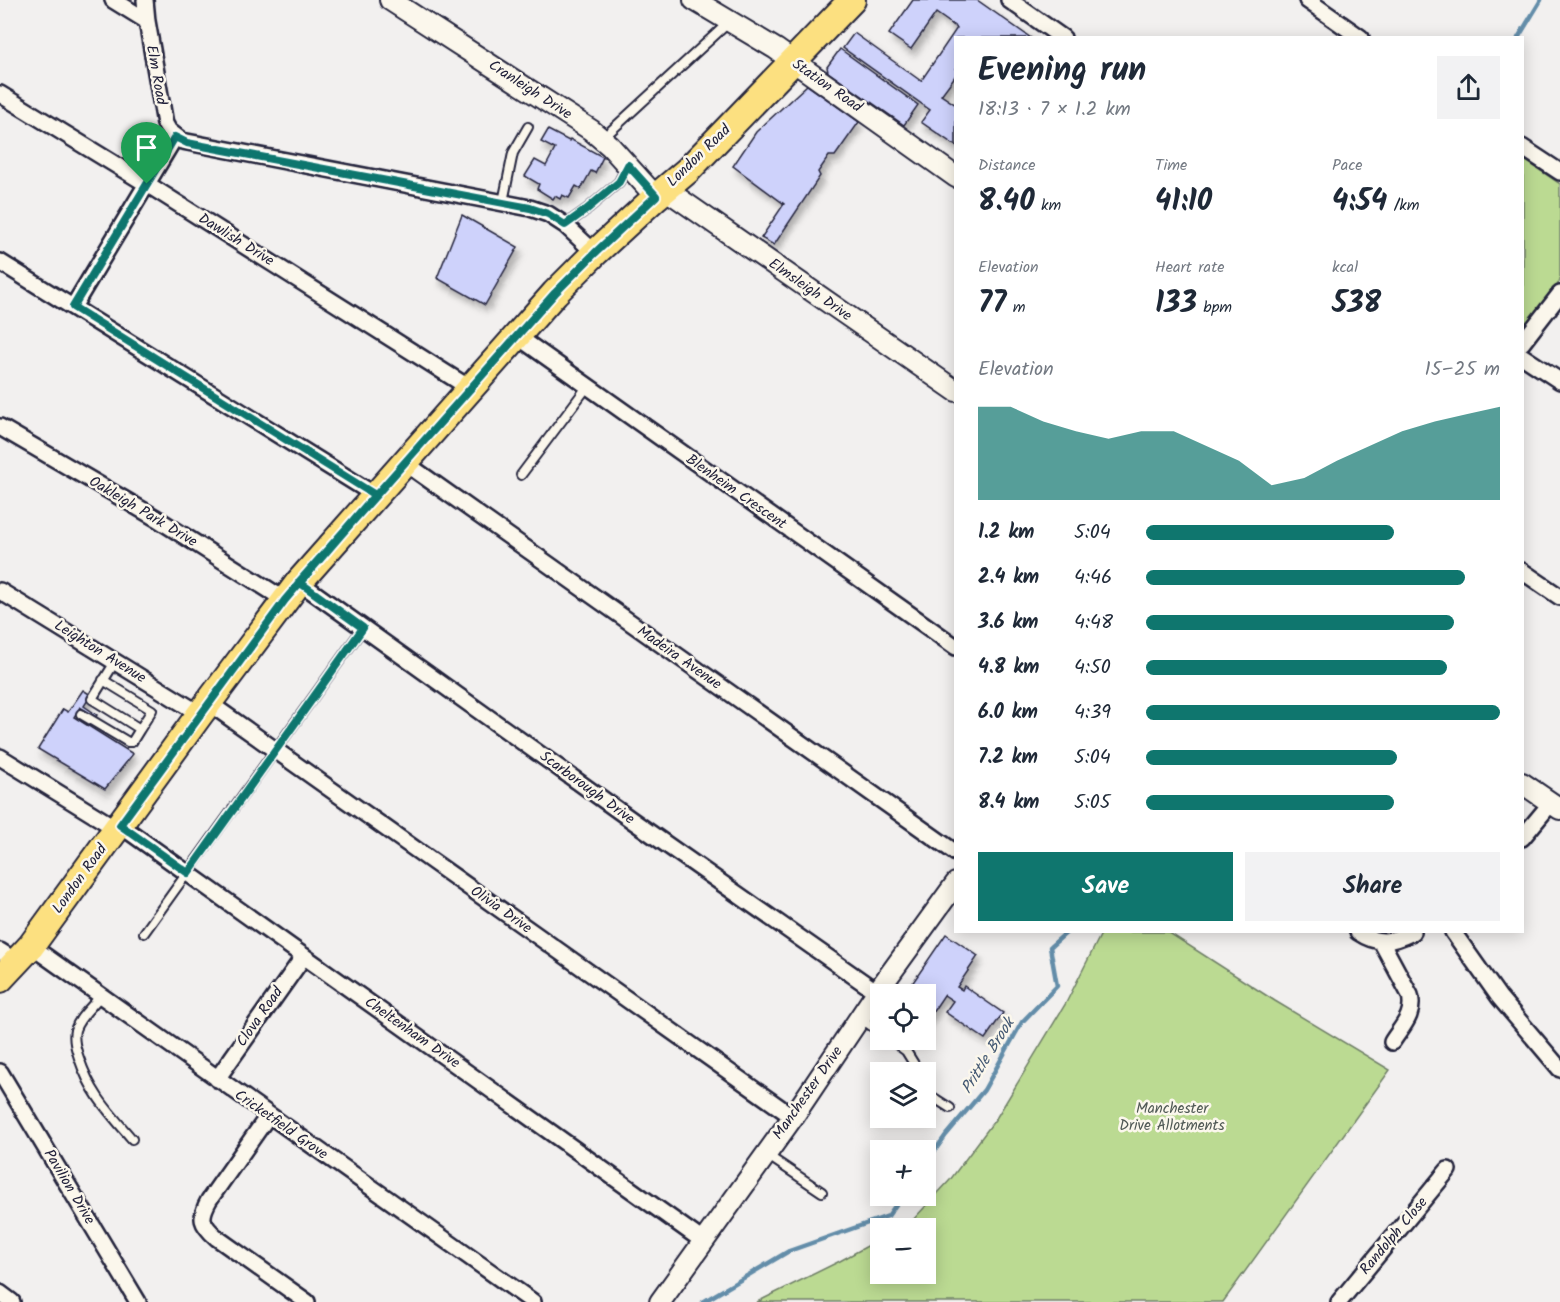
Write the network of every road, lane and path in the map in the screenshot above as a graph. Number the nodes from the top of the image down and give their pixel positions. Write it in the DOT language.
graph roads {
  1 [pos="113,0"];
  2 [pos="146,0"];
  3 [pos="390,0"];
  4 [pos="694,0"];
  5 [pos="852,0"];
  6 [pos="1009,0"];
  7 [pos="1307,0"];
  8 [pos="720,13"];
  9 [pos="147,21"];
  10 [pos="1060,36"];
  11 [pos="1358,36"];
  12 [pos="793,62"];
  13 [pos="0,93"];
  14 [pos="528,126"];
  15 [pos="175,137"];
  16 [pos="602,139"];
  17 [pos="1524,148"];
  18 [pos="628,165"];
  19 [pos="1560,172"];
  20 [pos="954,176"];
  21 [pos="147,184"];
  22 [pos="660,193"];
  23 [pos="503,202"];
  24 [pos="565,225"];
  25 [pos="595,253"];
  26 [pos="0,262"];
  27 [pos="1560,294"];
  28 [pos="73,307"];
  29 [pos="517,336"];
  30 [pos="1524,340"];
  31 [pos="1524,357"];
  32 [pos="1560,381"];
  33 [pos="587,387"];
  34 [pos="471,389"];
  35 [pos="954,390"];
  36 [pos="0,427"];
  37 [pos="404,462"];
  38 [pos="521,475"];
  39 [pos="375,495"];
  40 [pos="1524,572"];
  41 [pos="0,591"];
  42 [pos="292,591"];
  43 [pos="1560,597"];
  44 [pos="363,628"];
  45 [pos="954,646"];
  46 [pos="115,662"];
  47 [pos="104,680"];
  48 [pos="205,708"];
  49 [pos="81,714"];
  50 [pos="140,729"];
  51 [pos="276,750"];
  52 [pos="0,757"];
  53 [pos="1524,784"];
  54 [pos="1555,806"];
  55 [pos="119,827"];
  56 [pos="1524,836"];
  57 [pos="954,852"];
  58 [pos="188,873"];
  59 [pos="954,886"];
  60 [pos="144,933"];
  61 [pos="1360,933"];
  62 [pos="1411,933"];
  63 [pos="1454,933"];
  64 [pos="1382,942"];
  65 [pos="304,956"];
  66 [pos="12,959"];
  67 [pos="883,984"];
  68 [pos="870,987"];
  69 [pos="100,996"];
  70 [pos="870,1003"];
  71 [pos="860,1018"];
  72 [pos="870,1025"];
  73 [pos="1392,1042"];
  74 [pos="1560,1069"];
  75 [pos="0,1072"];
  76 [pos="217,1079"];
  77 [pos="936,1099"];
  78 [pos="950,1108"];
  79 [pos="268,1116"];
  80 [pos="793,1117"];
  81 [pos="132,1139"];
  82 [pos="765,1154"];
  83 [pos="1448,1170"];
  84 [pos="822,1192"];
  85 [pos="703,1241"];
  86 [pos="0,1293"];
  87 [pos="12,1302"];
  88 [pos="138,1302"];
  89 [pos="307,1302"];
  90 [pos="533,1302"];
  91 [pos="660,1302"];
  92 [pos="1339,1302"];
  1 -- 9 [label="street"];
  2 -- 9 [label="street, Elm Road"];
  3 -- 16 [label="street, Cranleigh Drive"];
  4 -- 8 [label="street, Station Road"];
  5 -- 12 [label="main road, London Road"];
  6 -- 10 [label="street"];
  7 -- 11 [label="street"];
  8 -- 12 [label="street, Station Road"];
  8 -- 16 [label="lane"];
  9 -- 15 [label="street, Elm Road"];
  12 -- 20 [label="street, Station Road"];
  12 -- 22 [label="main road, London Road"];
  13 -- 21 [label="street, Dawlish Drive"];
  14 -- 23 [label="lane"];
  15 -- 21 [label="street"];
  15 -- 23 [label="street"];
  16 -- 18 [label="street, Cranleigh Drive"];
  17 -- 19 [label="street"];
  18 -- 22 [label="street, Cranleigh Drive"];
  18 -- 24 [label="lane"];
  21 -- 28 [label="street"];
  21 -- 34 [label="street, Dawlish Drive"];
  22 -- 25 [label="main road, London Road"];
  22 -- 35 [label="street, Elmsleigh Drive"];
  23 -- 24 [label="street"];
  24 -- 25 [label="street"];
  25 -- 29 [label="main road, London Road"];
  26 -- 28 [label="street"];
  27 -- 30 [label="street"];
  28 -- 39 [label="street"];
  29 -- 33 [label="street, Blenheim Crescent"];
  29 -- 34 [label="main road, London Road"];
  31 -- 32 [label="street"];
  33 -- 38 [label="lane"];
  33 -- 45 [label="street, Blenheim Crescent"];
  34 -- 37 [label="main road, London Road"];
  36 -- 42 [label="street, Oakleigh Park Drive"];
  37 -- 39 [label="main road, London Road"];
  37 -- 57 [label="street, Madeira Avenue"];
  39 -- 42 [label="main road, London Road"];
  40 -- 43 [label="street"];
  41 -- 46 [label="street, Leighton Avenue"];
  42 -- 44 [label="street, Scarborough Drive"];
  42 -- 48 [label="main road, London Road"];
  44 -- 51 [label="lane"];
  44 -- 68 [label="street, Scarborough Drive"];
  46 -- 47 [label="lane"];
  46 -- 48 [label="street, Leighton Avenue"];
  47 -- 50 [label="lane"];
  47 -- 50 [label="lane"];
  48 -- 51 [label="street, Olivia Drive"];
  48 -- 55 [label="main road, London Road"];
  49 -- 50 [label="lane"];
  51 -- 58 [label="lane"];
  51 -- 80 [label="street, Olivia Drive"];
  52 -- 55 [label="street, Cheltenham Drive"];
  53 -- 54 [label="street"];
  54 -- 56 [label="street"];
  55 -- 58 [label="street, Cheltenham Drive"];
  55 -- 66 [label="main road, London Road"];
  58 -- 60 [label="lane"];
  58 -- 65 [label="street, Cheltenham Drive"];
  59 -- 67 [label="street, Manchester Drive"];
  61 -- 64 [label="street"];
  62 -- 64 [label="street"];
  63 -- 74 [label="street"];
  64 -- 73 [label="street"];
  65 -- 76 [label="street, Clova Road"];
  65 -- 85 [label="street, Cheltenham Drive"];
  66 -- 69 [label="street, Cricketfield Grove"];
  69 -- 76 [label="street, Cricketfield Grove"];
  69 -- 81 [label="lane"];
  70 -- 71 [label="street, Manchester Drive"];
  71 -- 72 [label="lane"];
  71 -- 80 [label="street, Manchester Drive"];
  75 -- 88 [label="street, Pavilion Drive"];
  76 -- 79 [label="street, Cricketfield Grove"];
  77 -- 78 [label="lane"];
  79 -- 89 [label="street"];
  79 -- 90 [label="street, Cricketfield Grove"];
  80 -- 82 [label="street, Manchester Drive"];
  82 -- 84 [label="lane"];
  82 -- 85 [label="street, Manchester Drive"];
  83 -- 92 [label="street, Randolph Close"];
  85 -- 91 [label="street, Manchester Drive"];
  86 -- 87 [label="street"];
}
